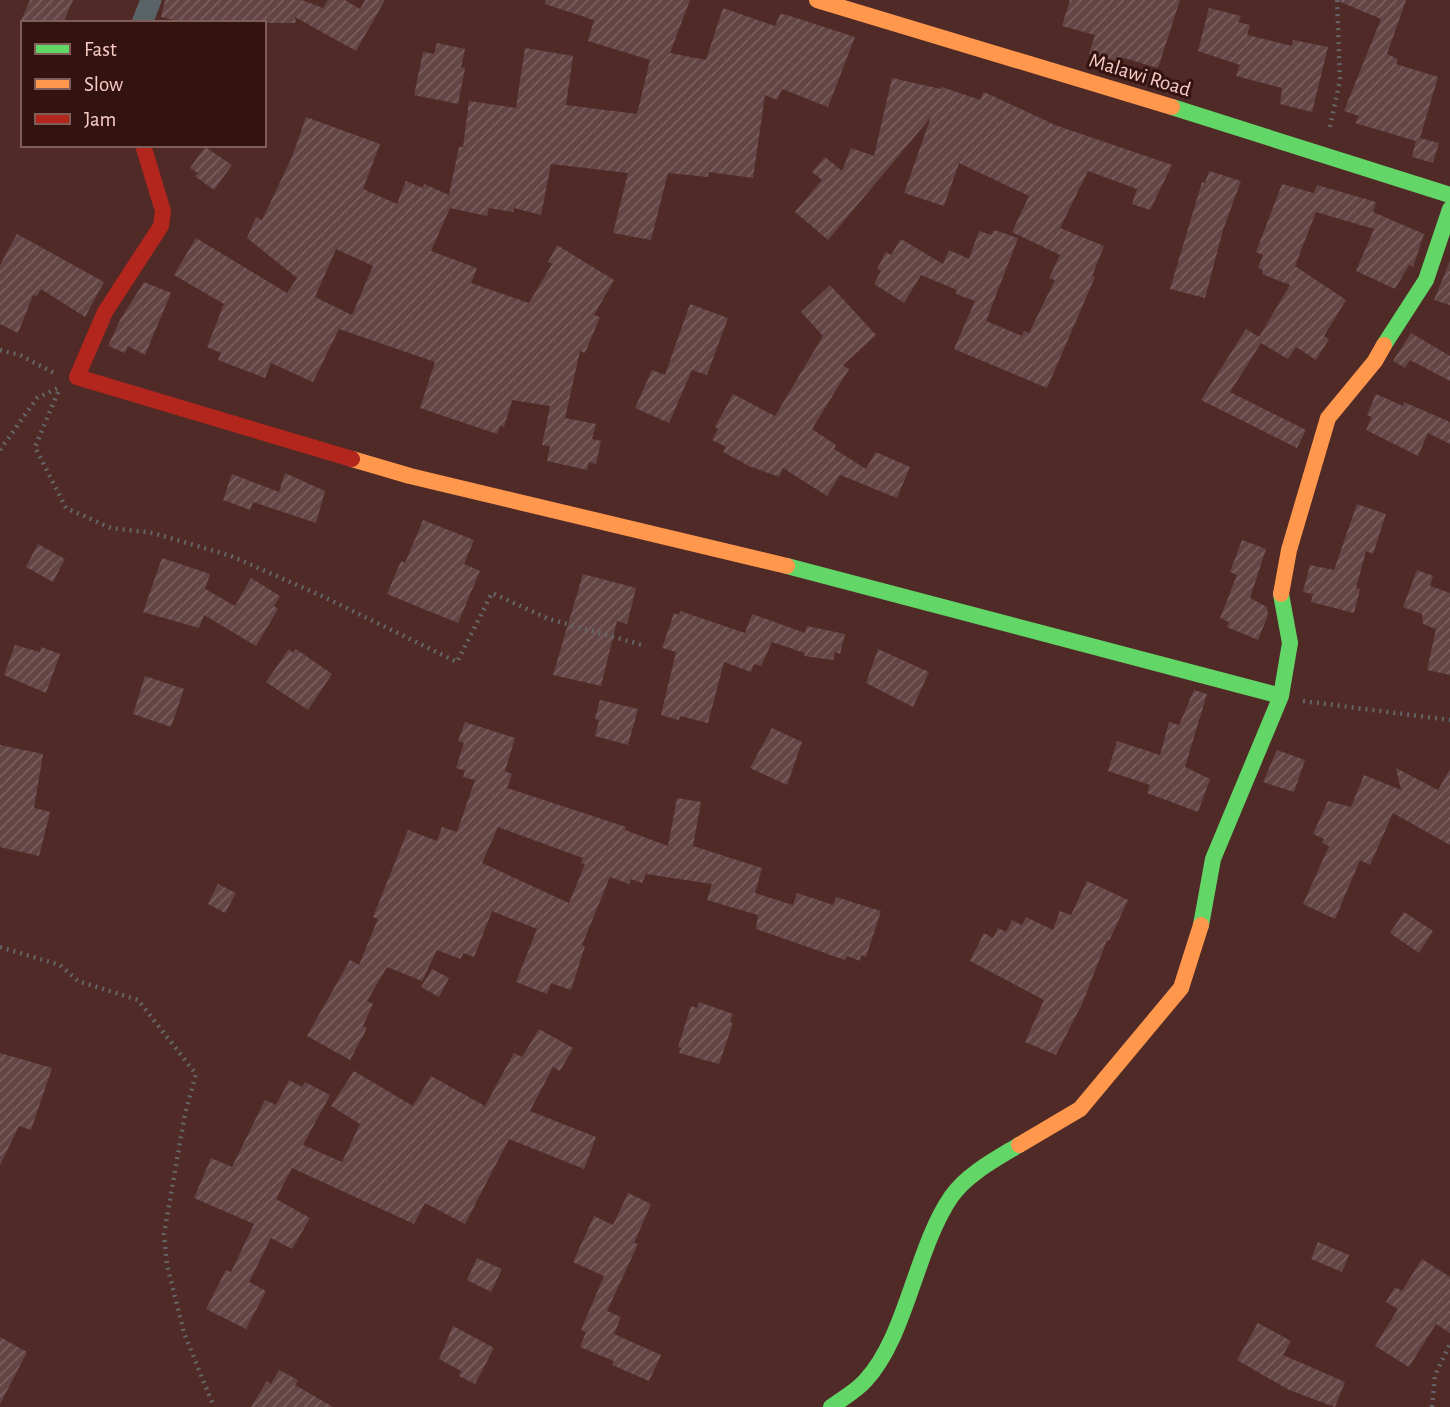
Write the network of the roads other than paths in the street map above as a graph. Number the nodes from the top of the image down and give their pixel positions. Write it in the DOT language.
graph roads {
  1 [pos="151,0"];
  2 [pos="817,0"];
  3 [pos="143,21"];
  4 [pos="144,147"];
  5 [pos="1450,195"];
  6 [pos="1450,209"];
  7 [pos="1281,696"];
  8 [pos="831,1407"];
  1 -- 3 [label="street"];
  2 -- 5 [label="street, Malawi Road"];
  4 -- 7 [label="street"];
  6 -- 7 [label="street"];
  7 -- 8 [label="street"];
}
